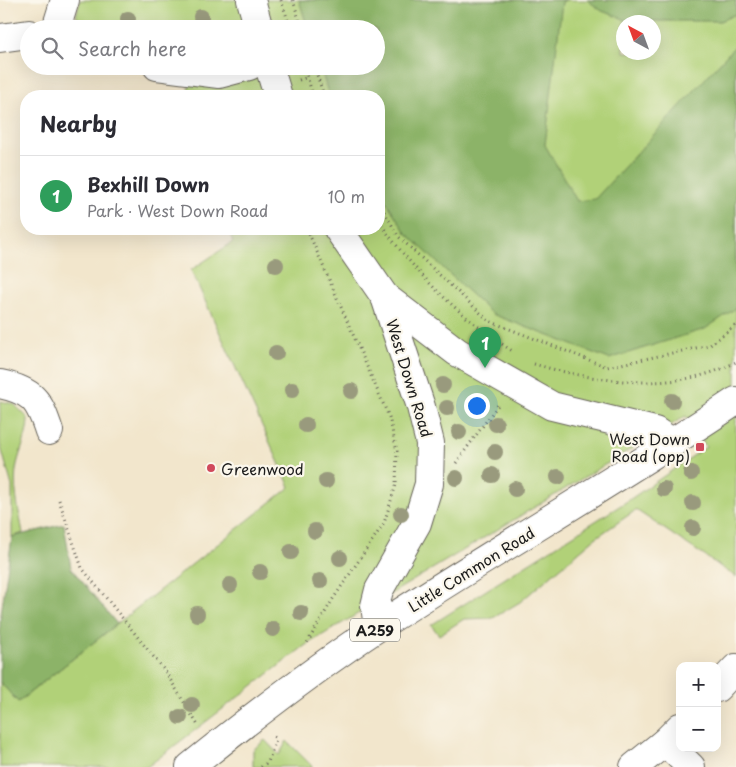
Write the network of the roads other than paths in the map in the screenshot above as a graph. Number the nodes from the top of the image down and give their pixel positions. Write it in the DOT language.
graph roads {
  1 [pos="65,0"];
  2 [pos="251,0"];
  3 [pos="59,20"];
  4 [pos="257,20"];
  5 [pos="20,35"];
  6 [pos="0,38"];
  7 [pos="272,75"];
  8 [pos="276,90"];
  9 [pos="342,235"];
  10 [pos="385,297"];
  11 [pos="0,384"];
  12 [pos="736,401"];
  13 [pos="49,431"];
  14 [pos="672,443"];
  15 [pos="378,627"];
  16 [pos="736,668"];
  17 [pos="721,684"];
  18 [pos="672,735"];
  19 [pos="190,767"];
  20 [pos="634,767"];
  21 [pos="691,767"];
  1 -- 3 [label="main road"];
  2 -- 4 [label="main road"];
  5 -- 6 [label="main road"];
  7 -- 8 [label="main road"];
  9 -- 10 [label="main road, West Down Road"];
  10 -- 14 [label="main road, West Down Road"];
  10 -- 15 [label="main road, West Down Road"];
  11 -- 13 [label="main road"];
  12 -- 14 [label="main road, Little Common Road / A259"];
  14 -- 15 [label="main road, Little Common Road / A259"];
  15 -- 19 [label="main road, Little Common Road / A259"];
  16 -- 17 [label="main road"];
  18 -- 20 [label="main road"];
  18 -- 21 [label="main road"];
}
